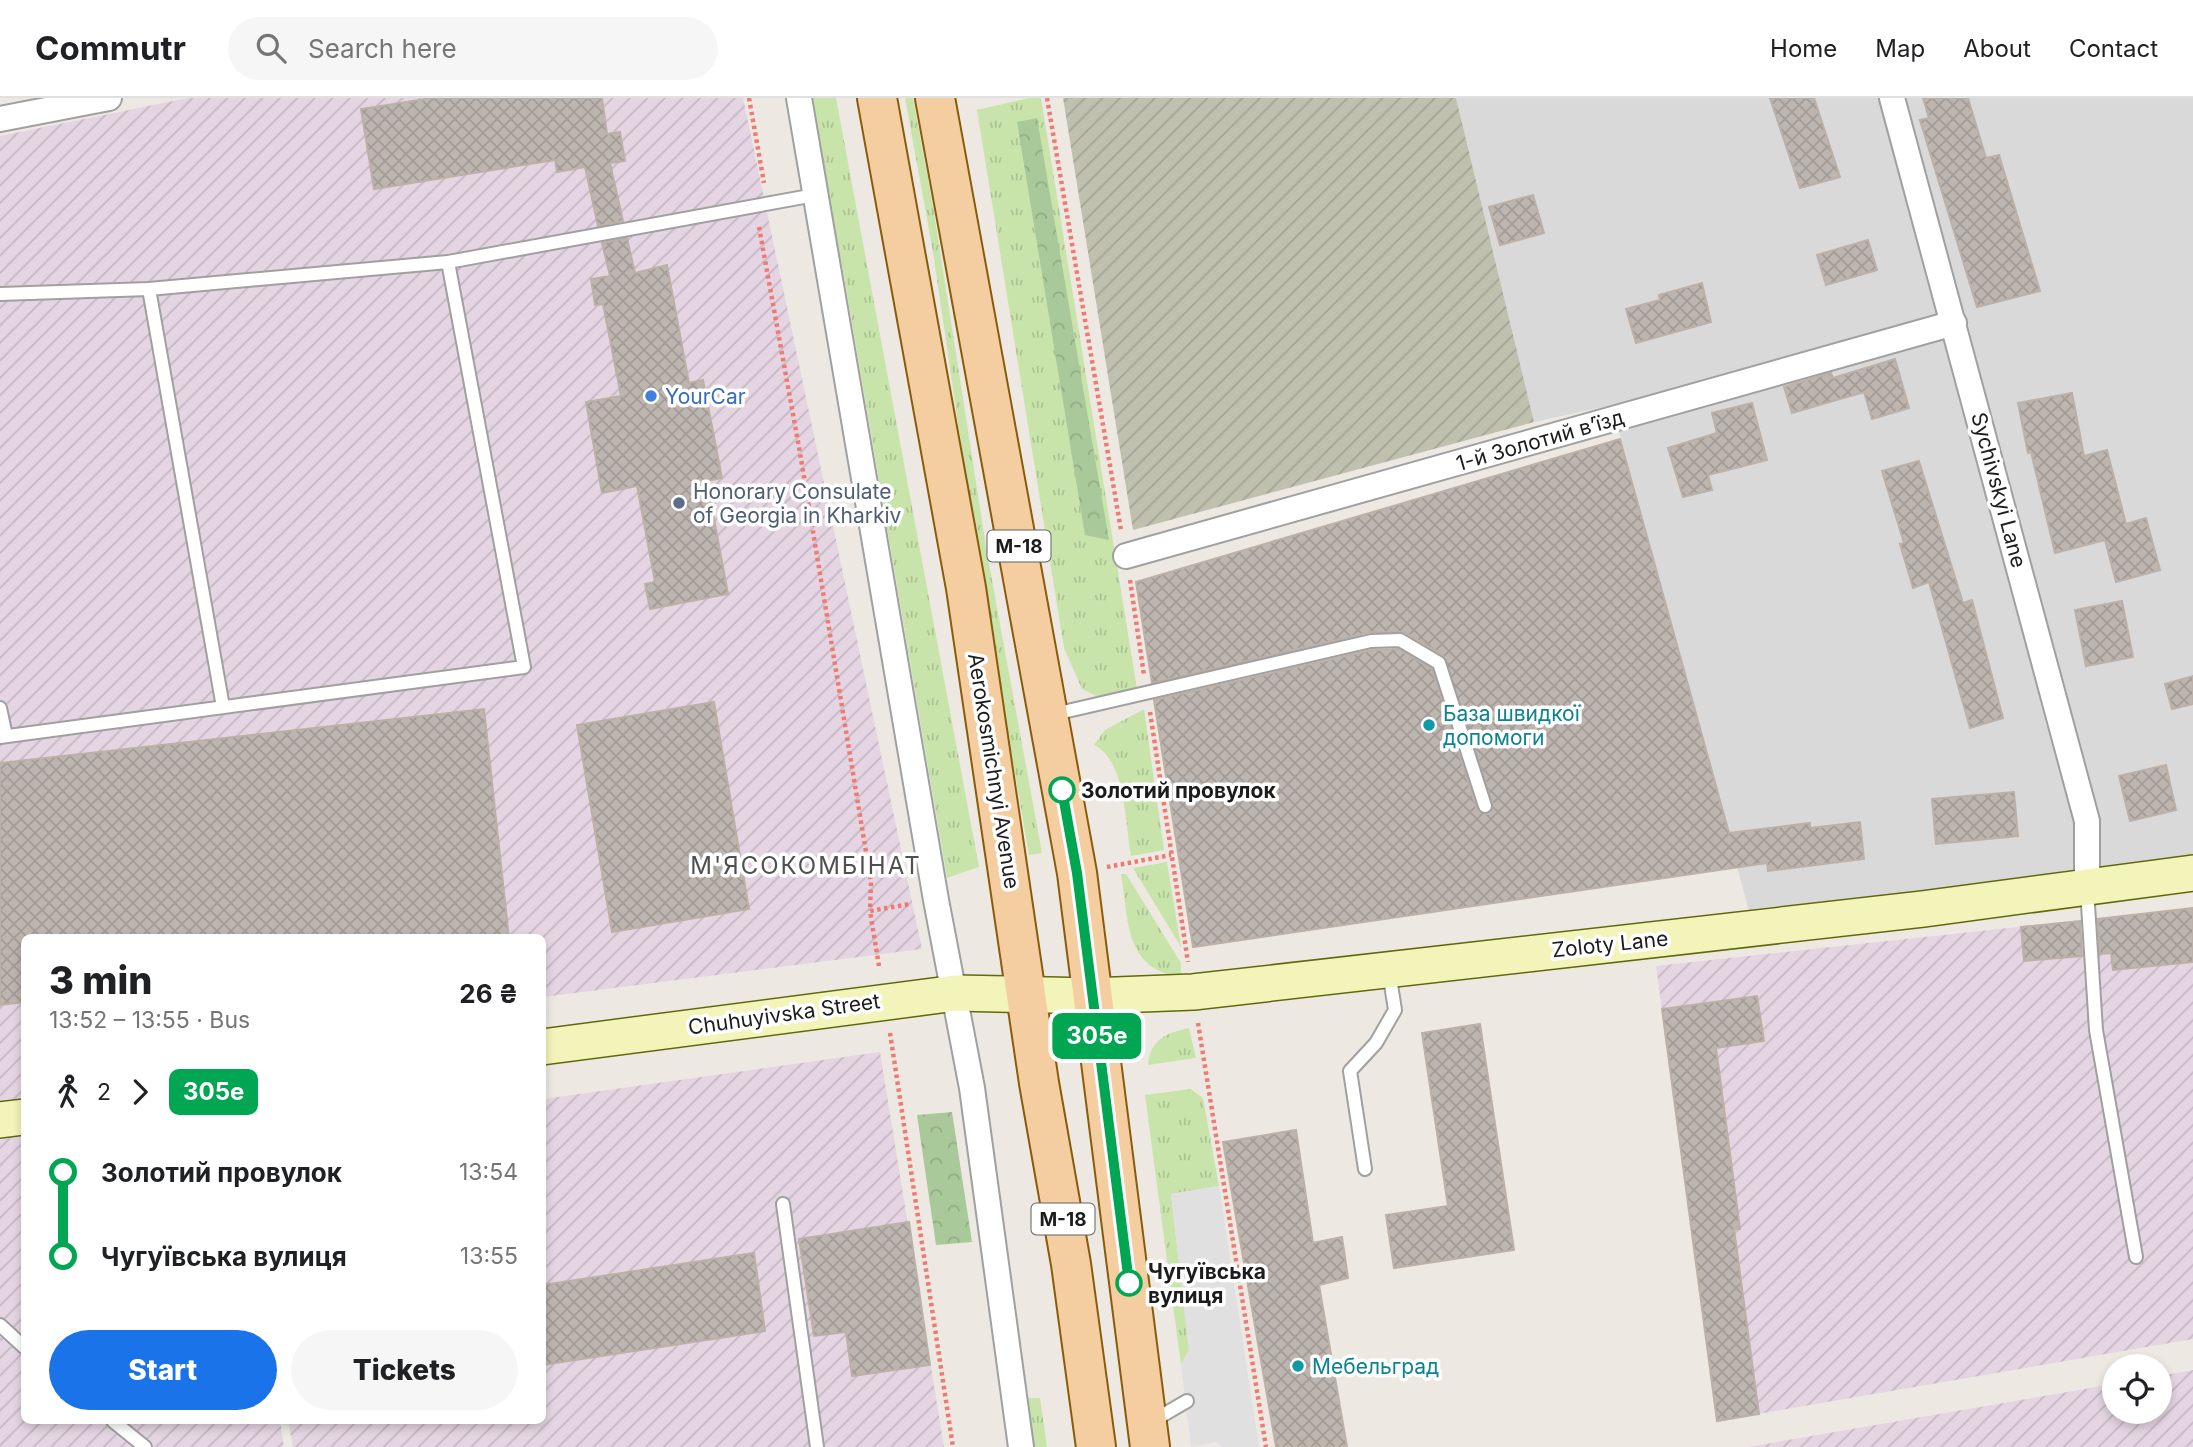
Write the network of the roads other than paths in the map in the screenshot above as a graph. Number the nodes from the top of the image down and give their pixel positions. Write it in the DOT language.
graph roads {
  1 [pos="109,98"];
  2 [pos="799,98"];
  3 [pos="877,98"];
  4 [pos="935,98"];
  5 [pos="1892,98"];
  6 [pos="0,118"];
  7 [pos="815,195"];
  8 [pos="448,262"];
  9 [pos="149,289"];
  10 [pos="0,293"];
  11 [pos="1954,323"];
  12 [pos="1126,556"];
  13 [pos="223,707"];
  14 [pos="0,708"];
  15 [pos="1050,715"];
  16 [pos="3,737"];
  17 [pos="1485,806"];
  18 [pos="2193,873"];
  19 [pos="2087,885"];
  20 [pos="1388,968"];
  21 [pos="956,993"];
  22 [pos="1026,993"];
  23 [pos="1091,996"];
  24 [pos="546,1046"];
  25 [pos="21,1117"];
  26 [pos="0,1120"];
  27 [pos="1366,1169"];
  28 [pos="783,1204"];
  29 [pos="2136,1257"];
  30 [pos="0,1325"];
  31 [pos="21,1344"];
  32 [pos="1187,1401"];
  33 [pos="117,1424"];
  34 [pos="1149,1435"];
  35 [pos="145,1447"];
  36 [pos="817,1447"];
  37 [pos="1021,1447"];
  38 [pos="1096,1447"];
  1 -- 6 [label="street"];
  2 -- 7 [label="street"];
  3 -- 22 [label="main road, Aerokosmichnyi Avenue / М-18"];
  4 -- 15 [label="main road, М-18"];
  5 -- 11 [label="street, Sychivskyi Lane"];
  7 -- 8 [label="lane"];
  7 -- 21 [label="street"];
  8 -- 9 [label="lane"];
  8 -- 13 [label="lane"];
  9 -- 10 [label="lane"];
  9 -- 13 [label="lane"];
  11 -- 12 [label="street, 1-й Золотий в’їзд"];
  11 -- 19 [label="street, Sychivskyi Lane"];
  13 -- 16 [label="lane"];
  14 -- 16 [label="lane"];
  15 -- 17 [label="lane"];
  15 -- 23 [label="main road, М-18"];
  18 -- 19 [label="main road, Zoloty Lane"];
  19 -- 20 [label="main road, Zoloty Lane"];
  19 -- 29 [label="lane"];
  20 -- 23 [label="main road, Zoloty Lane"];
  20 -- 27 [label="lane"];
  21 -- 22 [label="main road, Chuhuyivska Street"];
  21 -- 24 [label="main road, Chuhuyivska Street"];
  21 -- 37 [label="street"];
  22 -- 23 [label="main road, Zoloty Lane"];
  22 -- 38 [label="main road, Aerokosmichnyi Avenue / М-18"];
  23 -- 34 [label="main road, М-18"];
  25 -- 26 [label="main road"];
  28 -- 36 [label="lane"];
  30 -- 31 [label="lane"];
  32 -- 34 [label="lane"];
  33 -- 35 [label="lane"];
}
